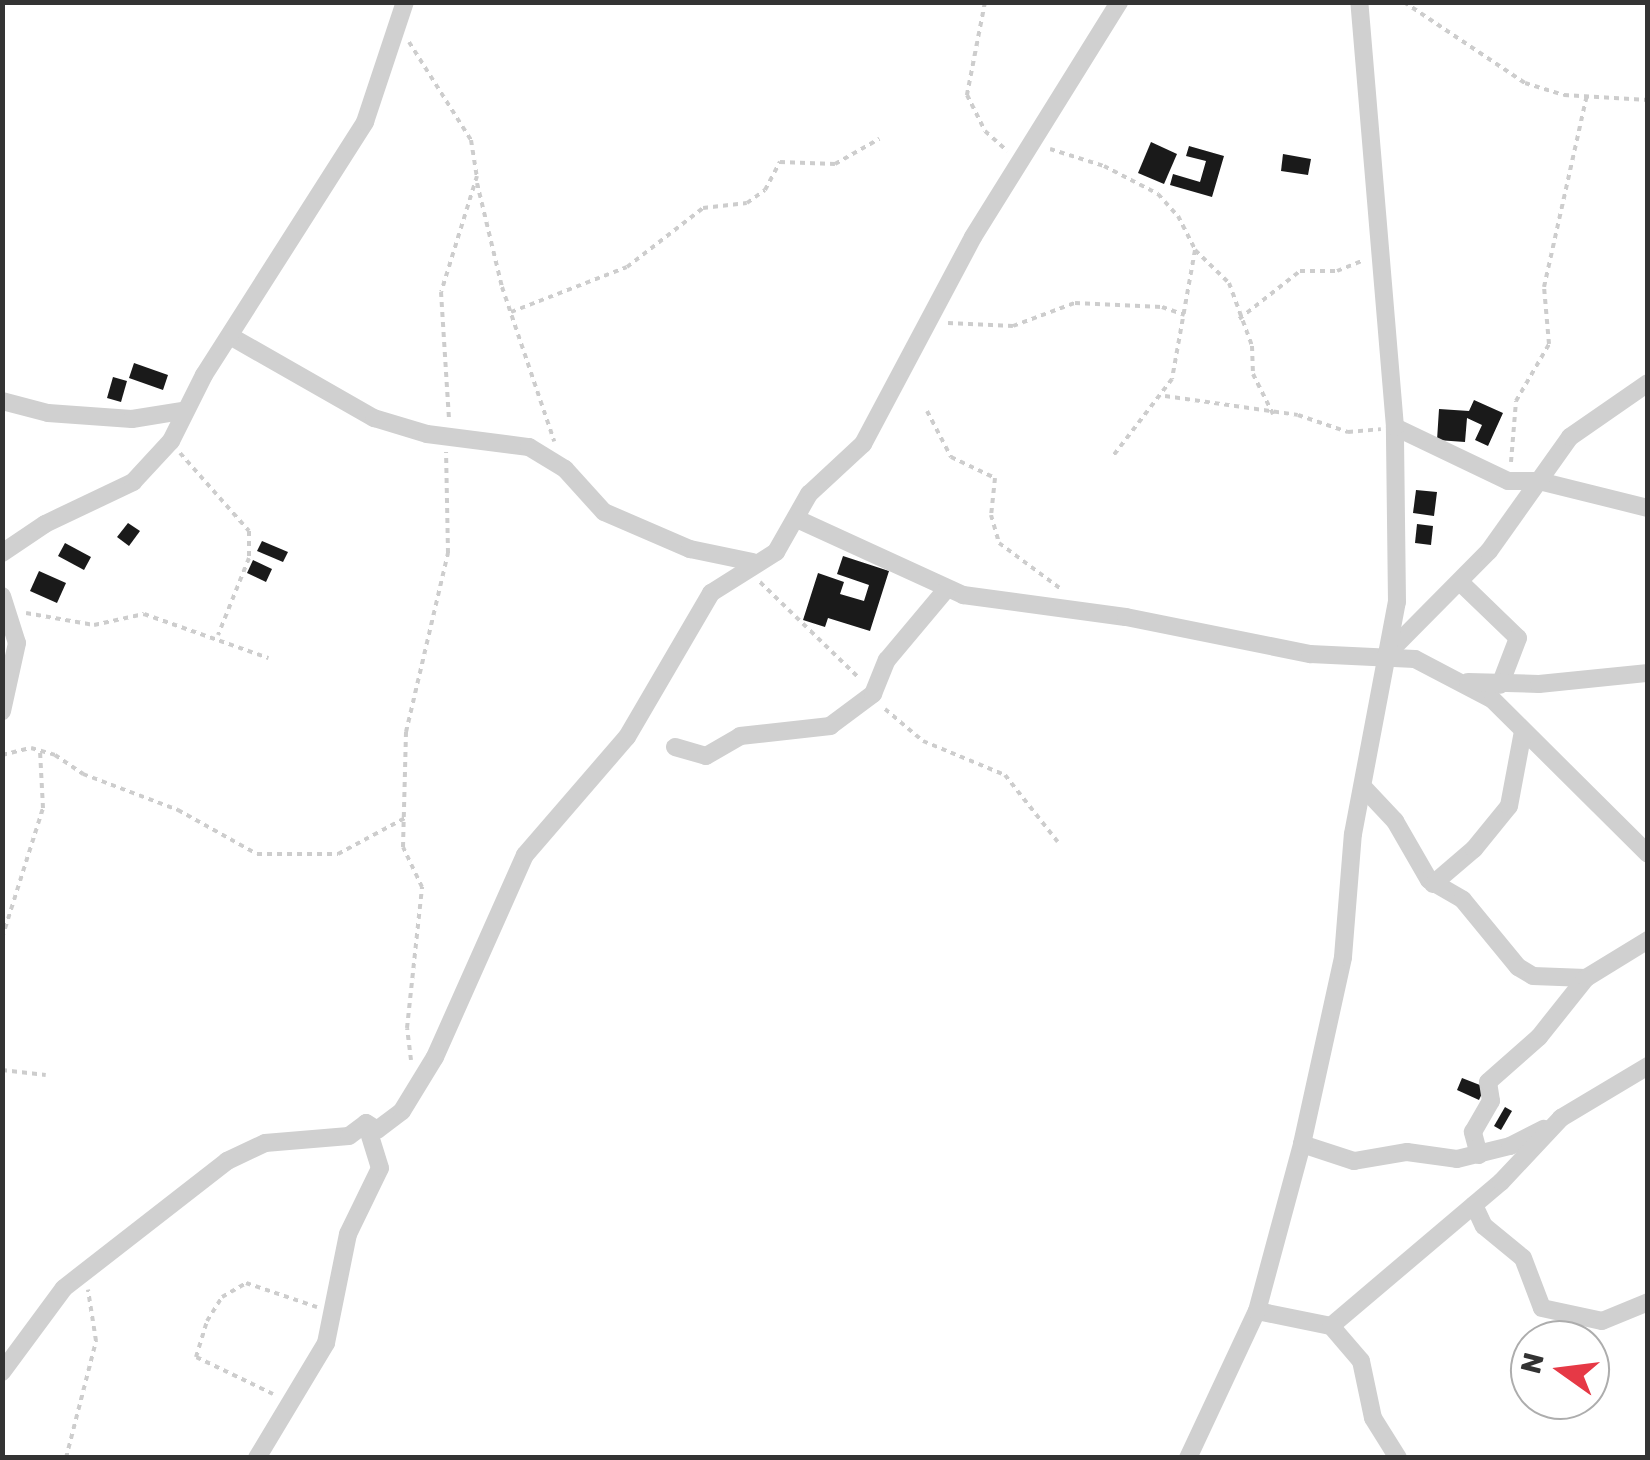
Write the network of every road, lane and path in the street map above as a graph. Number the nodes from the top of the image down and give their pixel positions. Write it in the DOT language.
graph roads {
  1 [pos="985,2"];
  2 [pos="1120,2"];
  3 [pos="1359,2"];
  4 [pos="1404,2"];
  5 [pos="402,11"];
  6 [pos="1586,94"];
  7 [pos="1648,100"];
  8 [pos="879,139"];
  9 [pos="1025,151"];
  10 [pos="476,180"];
  11 [pos="1376,246"];
  12 [pos="1195,250"];
  13 [pos="511,312"];
  14 [pos="1185,315"];
  15 [pos="1238,318"];
  16 [pos="922,328"];
  17 [pos="230,336"];
  18 [pos="1648,384"];
  19 [pos="1164,396"];
  20 [pos="2,401"];
  21 [pos="182,411"];
  22 [pos="927,411"];
  23 [pos="1274,414"];
  24 [pos="1395,427"];
  25 [pos="446,436"];
  26 [pos="171,441"];
  27 [pos="1113,456"];
  28 [pos="565,469"];
  29 [pos="1508,481"];
  30 [pos="1539,481"];
  31 [pos="1648,508"];
  32 [pos="797,519"];
  33 [pos="2,553"];
  34 [pos="753,562"];
  35 [pos="1461,583"];
  36 [pos="946,591"];
  37 [pos="7,604"];
  38 [pos="1072,612"];
  39 [pos="218,636"];
  40 [pos="1386,656"];
  41 [pos="268,658"];
  42 [pos="1648,673"];
  43 [pos="1468,682"];
  44 [pos="1500,684"];
  45 [pos="874,694"];
  46 [pos="2,710"];
  47 [pos="1523,731"];
  48 [pos="676,748"];
  49 [pos="40,750"];
  50 [pos="2,755"];
  51 [pos="1364,786"];
  52 [pos="406,817"];
  53 [pos="1640,836"];
  54 [pos="1058,842"];
  55 [pos="1648,854"];
  56 [pos="1433,884"];
  57 [pos="2,938"];
  58 [pos="1648,940"];
  59 [pos="1586,978"];
  60 [pos="1648,1066"];
  61 [pos="2,1070"];
  62 [pos="46,1075"];
  63 [pos="417,1088"];
  64 [pos="1561,1118"];
  65 [pos="366,1123"];
  66 [pos="1302,1144"];
  67 [pos="1479,1155"];
  68 [pos="1474,1205"];
  69 [pos="83,1271"];
  70 [pos="1648,1302"];
  71 [pos="333,1304"];
  72 [pos="1257,1311"];
  73 [pos="1331,1326"];
  74 [pos="2,1372"];
  75 [pos="292,1398"];
  76 [pos="66,1458"];
  77 [pos="258,1458"];
  78 [pos="1188,1458"];
  79 [pos="1398,1458"];
  1 -- 9 [label="path"];
  2 -- 9 [label="street"];
  3 -- 11 [label="street"];
  4 -- 6 [label="path"];
  5 -- 10 [label="path"];
  5 -- 17 [label="street"];
  6 -- 7 [label="path"];
  6 -- 29 [label="path"];
  8 -- 13 [label="path"];
  9 -- 12 [label="path"];
  9 -- 16 [label="street"];
  10 -- 13 [label="path"];
  10 -- 25 [label="path"];
  11 -- 15 [label="path"];
  11 -- 24 [label="street"];
  12 -- 14 [label="path"];
  12 -- 15 [label="path"];
  13 -- 28 [label="path"];
  14 -- 16 [label="path"];
  14 -- 19 [label="path"];
  15 -- 23 [label="path"];
  16 -- 32 [label="street"];
  17 -- 21 [label="street"];
  17 -- 25 [label="street"];
  18 -- 30 [label="street"];
  19 -- 23 [label="path"];
  19 -- 27 [label="path"];
  20 -- 21 [label="street"];
  21 -- 26 [label="street"];
  22 -- 38 [label="path"];
  23 -- 24 [label="path"];
  24 -- 29 [label="street"];
  24 -- 40 [label="street"];
  25 -- 28 [label="street"];
  25 -- 52 [label="path"];
  26 -- 33 [label="street"];
  26 -- 39 [label="path"];
  28 -- 34 [label="street"];
  29 -- 30 [label="street"];
  30 -- 31 [label="street"];
  30 -- 35 [label="street"];
  32 -- 34 [label="street"];
  32 -- 36 [label="street"];
  34 -- 45 [label="path"];
  34 -- 63 [label="street"];
  35 -- 40 [label="street"];
  35 -- 44 [label="street"];
  36 -- 38 [label="street"];
  36 -- 45 [label="street"];
  37 -- 39 [label="path"];
  37 -- 46 [label="street"];
  38 -- 40 [label="street"];
  39 -- 41 [label="path"];
  40 -- 43 [label="street"];
  40 -- 51 [label="street"];
  42 -- 44 [label="street"];
  43 -- 44 [label="street"];
  43 -- 47 [label="street"];
  45 -- 48 [label="street"];
  45 -- 54 [label="path"];
  47 -- 53 [label="street"];
  47 -- 56 [label="street"];
  49 -- 50 [label="path"];
  49 -- 52 [label="path"];
  49 -- 57 [label="path"];
  51 -- 56 [label="street"];
  51 -- 66 [label="street"];
  52 -- 63 [label="path"];
  53 -- 55 [label="street"];
  56 -- 59 [label="street"];
  58 -- 59 [label="street"];
  59 -- 67 [label="street"];
  60 -- 64 [label="street"];
  61 -- 62 [label="path"];
  63 -- 65 [label="street"];
  64 -- 67 [label="street"];
  64 -- 68 [label="street"];
  65 -- 69 [label="street"];
  65 -- 71 [label="street"];
  66 -- 67 [label="street"];
  66 -- 72 [label="street"];
  68 -- 70 [label="street"];
  68 -- 73 [label="street"];
  69 -- 74 [label="street"];
  69 -- 76 [label="path"];
  71 -- 75 [label="street"];
  71 -- 75 [label="path"];
  72 -- 73 [label="street"];
  72 -- 78 [label="street"];
  73 -- 79 [label="street"];
  75 -- 77 [label="street"];
}
